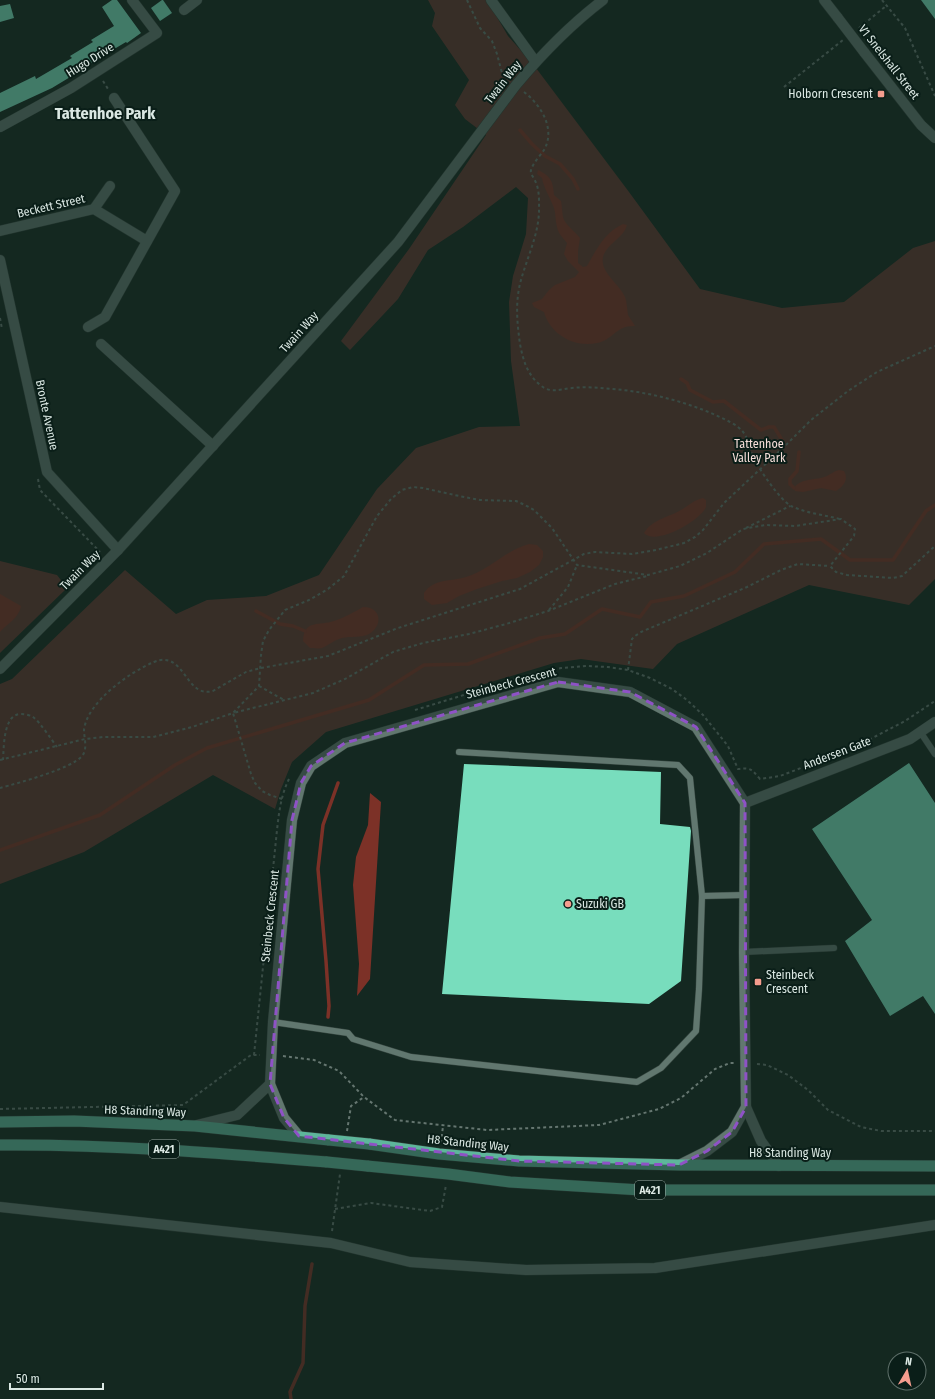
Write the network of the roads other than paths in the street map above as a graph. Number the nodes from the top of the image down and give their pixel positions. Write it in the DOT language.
graph roads {
  1 [pos="132,0"];
  2 [pos="197,0"];
  3 [pos="491,0"];
  4 [pos="603,0"];
  5 [pos="824,0"];
  6 [pos="184,10"];
  7 [pos="535,61"];
  8 [pos="114,98"];
  9 [pos="0,127"];
  10 [pos="935,138"];
  11 [pos="110,186"];
  12 [pos="94,209"];
  13 [pos="0,231"];
  14 [pos="147,241"];
  15 [pos="0,260"];
  16 [pos="88,327"];
  17 [pos="101,344"];
  18 [pos="213,446"];
  19 [pos="118,550"];
  20 [pos="0,669"];
  21 [pos="935,722"];
  22 [pos="921,732"];
  23 [pos="459,752"];
  24 [pos="935,754"];
  25 [pos="745,803"];
  26 [pos="744,895"];
  27 [pos="702,896"];
  28 [pos="834,948"];
  29 [pos="744,952"];
  30 [pos="272,1022"];
  31 [pos="270,1084"];
  32 [pos="746,1107"];
  33 [pos="0,1122"];
  34 [pos="195,1126"];
  35 [pos="299,1136"];
  36 [pos="0,1145"];
  37 [pos="680,1165"];
  38 [pos="779,1166"];
  39 [pos="935,1166"];
  40 [pos="935,1190"];
  41 [pos="0,1207"];
  42 [pos="935,1225"];
  1 -- 9 [label="street, Hugo Drive"];
  2 -- 6 [label="street"];
  3 -- 7 [label="street"];
  4 -- 7 [label="street, Twain Way"];
  5 -- 10 [label="street, V1 Snelshall Street, bridge"];
  7 -- 18 [label="street, Twain Way"];
  8 -- 14 [label="street"];
  11 -- 12 [label="street"];
  12 -- 13 [label="street, Beckett Street"];
  12 -- 14 [label="street, Beckett Street"];
  14 -- 16 [label="street"];
  15 -- 19 [label="street, Bronte Avenue"];
  17 -- 18 [label="street"];
  18 -- 19 [label="street, Twain Way"];
  19 -- 20 [label="street, Twain Way"];
  21 -- 22 [label="street, Andersen Gate"];
  22 -- 24 [label="lane"];
  22 -- 25 [label="street, Andersen Gate"];
  23 -- 27 [label="lane"];
  25 -- 26 [label="street"];
  25 -- 30 [label="street, Steinbeck Crescent"];
  26 -- 27 [label="lane"];
  26 -- 29 [label="street"];
  27 -- 30 [label="lane"];
  28 -- 29 [label="lane"];
  29 -- 32 [label="street"];
  30 -- 31 [label="street, Steinbeck Crescent"];
  31 -- 34 [label="street"];
  31 -- 35 [label="street, Steinbeck Crescent"];
  32 -- 37 [label="street"];
  32 -- 38 [label="street"];
  33 -- 34 [label="highway, H8 Standing Way / A421"];
  34 -- 35 [label="highway, H8 Standing Way / A421"];
  35 -- 37 [label="highway, H8 Standing Way / A421, bridge"];
  36 -- 40 [label="highway, A421, bridge"];
  37 -- 38 [label="highway, H8 Standing Way / A421"];
  38 -- 39 [label="highway, H8 Standing Way / A421"];
  41 -- 42 [label="street"];
}
